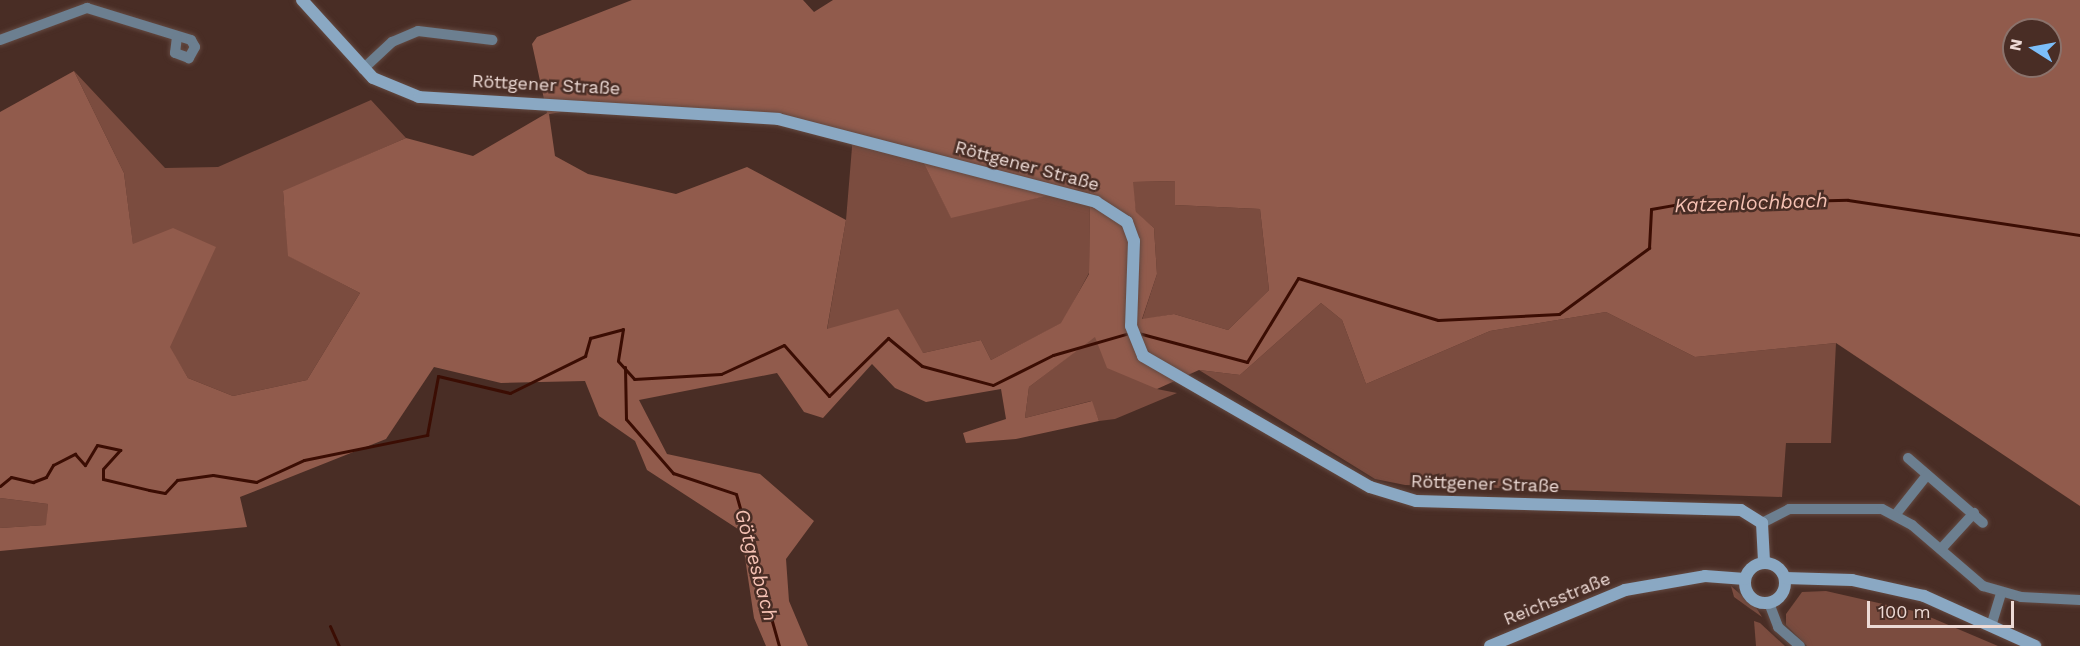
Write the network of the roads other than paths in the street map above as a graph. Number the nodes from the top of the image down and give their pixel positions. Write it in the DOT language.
graph roads {
  1 [pos="302,0"];
  2 [pos="177,37"];
  3 [pos="0,40"];
  4 [pos="492,40"];
  5 [pos="363,69"];
  6 [pos="1908,458"];
  7 [pos="1927,475"];
  8 [pos="1974,513"];
  9 [pos="1896,514"];
  10 [pos="1762,523"];
  11 [pos="1983,523"];
  12 [pos="1941,549"];
  13 [pos="1764,562"];
  14 [pos="1785,578"];
  15 [pos="1744,579"];
  16 [pos="2001,594"];
  17 [pos="2080,600"];
  18 [pos="1769,603"];
  19 [pos="1992,623"];
  20 [pos="1490,646"];
  21 [pos="1800,646"];
  22 [pos="2036,646"];
  1 -- 5 [label="street, Röttgener Straße"];
  2 -- 3 [label="street"];
  4 -- 5 [label="street"];
  5 -- 10 [label="street, Röttgener Straße"];
  6 -- 7 [label="street"];
  7 -- 8 [label="street"];
  7 -- 9 [label="street"];
  8 -- 11 [label="street"];
  8 -- 12 [label="street"];
  9 -- 10 [label="street"];
  9 -- 12 [label="street"];
  10 -- 13 [label="street"];
  12 -- 16 [label="street"];
  13 -- 14 [label="street"];
  13 -- 15 [label="street"];
  14 -- 18 [label="street"];
  14 -- 19 [label="street"];
  15 -- 18 [label="street"];
  15 -- 20 [label="street, Reichsstraße"];
  16 -- 17 [label="street"];
  16 -- 19 [label="street"];
  18 -- 21 [label="street"];
  19 -- 22 [label="street"];
}
